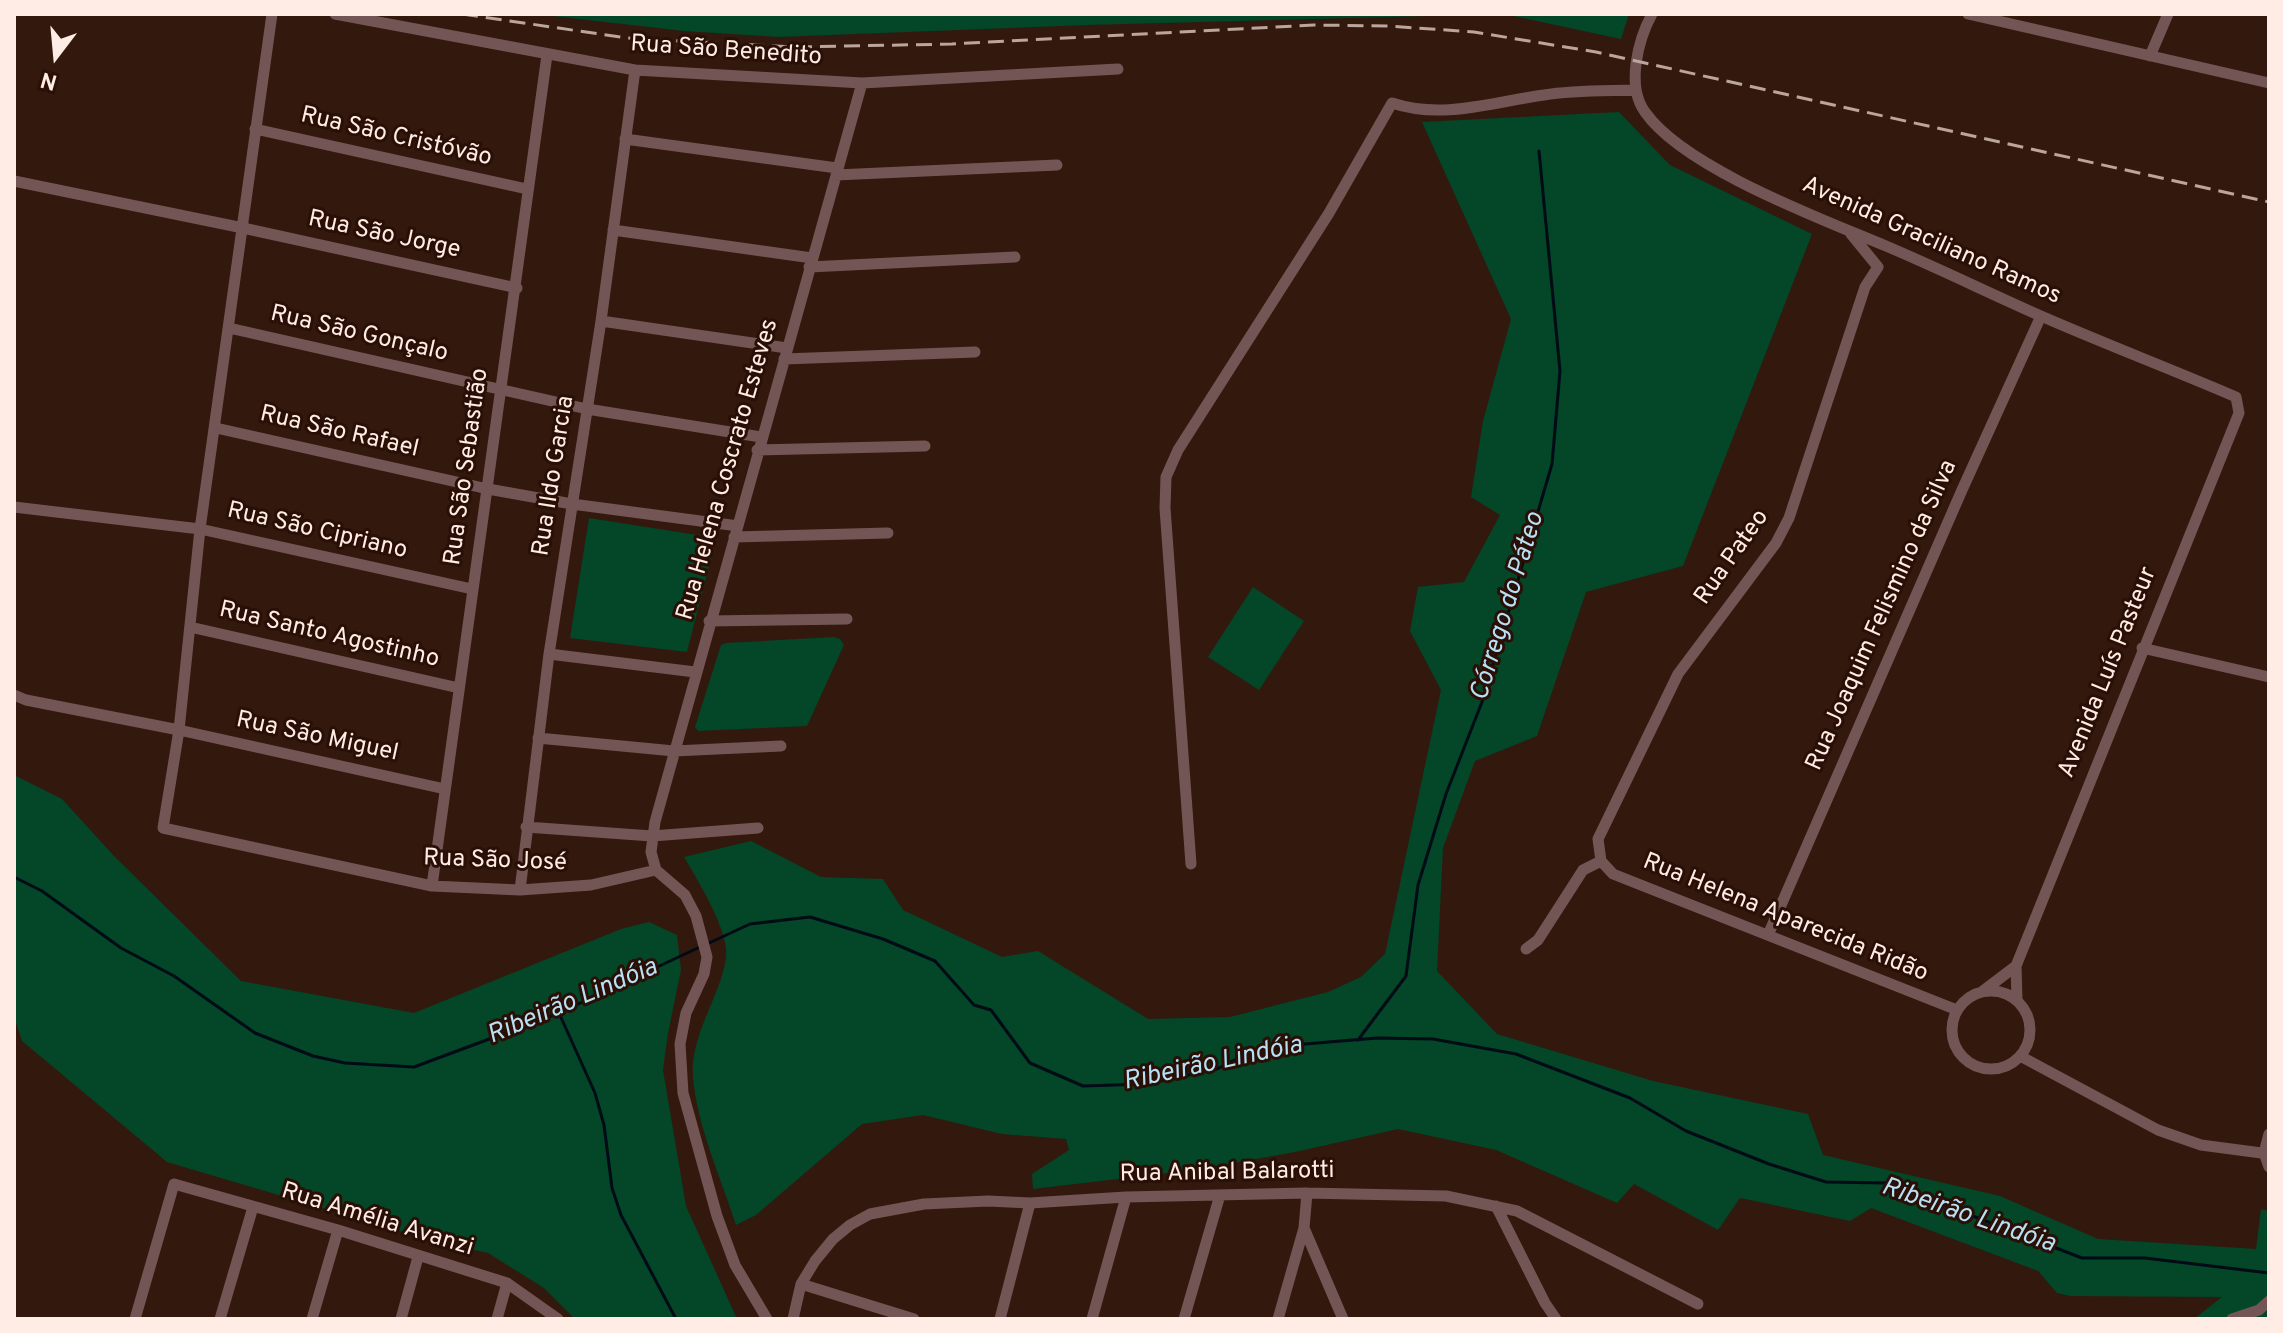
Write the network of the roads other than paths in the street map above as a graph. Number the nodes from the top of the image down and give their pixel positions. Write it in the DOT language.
graph roads {
  1 [pos="272,14"];
  2 [pos="335,14"];
  3 [pos="1652,14"];
  4 [pos="1968,14"];
  5 [pos="2168,14"];
  6 [pos="361,17"];
  7 [pos="547,55"];
  8 [pos="2150,56"];
  9 [pos="1118,69"];
  10 [pos="635,70"];
  11 [pos="862,83"];
  12 [pos="2269,83"];
  13 [pos="1636,90"];
  14 [pos="255,129"];
  15 [pos="625,139"];
  16 [pos="1057,165"];
  17 [pos="836,171"];
  18 [pos="14,181"];
  19 [pos="527,189"];
  20 [pos="243,228"];
  21 [pos="613,230"];
  22 [pos="1847,231"];
  23 [pos="1015,257"];
  24 [pos="810,262"];
  25 [pos="517,288"];
  26 [pos="2041,316"];
  27 [pos="601,321"];
  28 [pos="229,328"];
  29 [pos="975,352"];
  30 [pos="785,354"];
  31 [pos="501,391"];
  32 [pos="2236,397"];
  33 [pos="587,409"];
  34 [pos="216,428"];
  35 [pos="761,437"];
  36 [pos="925,446"];
  37 [pos="757,450"];
  38 [pos="488,489"];
  39 [pos="572,504"];
  40 [pos="14,507"];
  41 [pos="200,529"];
  42 [pos="736,532"];
  43 [pos="888,533"];
  44 [pos="472,589"];
  45 [pos="847,619"];
  46 [pos="709,621"];
  47 [pos="190,627"];
  48 [pos="2142,648"];
  49 [pos="549,654"];
  50 [pos="695,672"];
  51 [pos="2269,677"];
  52 [pos="459,688"];
  53 [pos="14,695"];
  54 [pos="179,730"];
  55 [pos="538,738"];
  56 [pos="781,746"];
  57 [pos="674,751"];
  58 [pos="445,789"];
  59 [pos="526,827"];
  60 [pos="758,828"];
  61 [pos="652,836"];
  62 [pos="1601,861"];
  63 [pos="1191,864"];
  64 [pos="656,870"];
  65 [pos="432,886"];
  66 [pos="520,890"];
  67 [pos="1768,935"];
  68 [pos="1526,949"];
  69 [pos="2016,966"];
  70 [pos="1983,991"];
  71 [pos="2017,1000"];
  72 [pos="1957,1010"];
  73 [pos="2020,1056"];
  74 [pos="2269,1134"];
  75 [pos="2266,1153"];
  76 [pos="2269,1167"];
  77 [pos="1307,1193"];
  78 [pos="1220,1195"];
  79 [pos="1126,1197"];
  80 [pos="1030,1203"];
  81 [pos="1496,1206"];
  82 [pos="253,1207"];
  83 [pos="1304,1228"];
  84 [pos="338,1230"];
  85 [pos="418,1257"];
  86 [pos="507,1283"];
  87 [pos="801,1284"];
  88 [pos="2269,1301"];
  89 [pos="1698,1304"];
  90 [pos="909,1318"];
  91 [pos="135,1319"];
  92 [pos="220,1319"];
  93 [pos="312,1319"];
  94 [pos="401,1319"];
  95 [pos="497,1319"];
  96 [pos="558,1319"];
  97 [pos="767,1319"];
  98 [pos="793,1319"];
  99 [pos="1000,1319"];
  100 [pos="1092,1319"];
  101 [pos="1184,1319"];
  102 [pos="1278,1319"];
  103 [pos="1343,1319"];
  104 [pos="1556,1319"];
  105 [pos="2232,1319"];
  1 -- 14 [label="street"];
  2 -- 6 [label="street, Rua São Benedito"];
  3 -- 13 [label="street"];
  4 -- 8 [label="street"];
  5 -- 8 [label="street"];
  6 -- 7 [label="street, Rua São Benedito"];
  7 -- 10 [label="street, Rua São Benedito"];
  7 -- 19 [label="street, Rua São Sebastião"];
  8 -- 12 [label="street"];
  9 -- 11 [label="street, Rua São Benedito"];
  10 -- 11 [label="street, Rua São Benedito"];
  10 -- 15 [label="street, Rua Ildo Garcia"];
  11 -- 17 [label="street, Rua Helena Coscrato Esteves"];
  13 -- 22 [label="street, Avenida Graciliano Ramos"];
  13 -- 63 [label="street"];
  14 -- 19 [label="street, Rua São Cristóvão"];
  14 -- 20 [label="street"];
  15 -- 17 [label="street"];
  15 -- 21 [label="street, Rua Ildo Garcia"];
  16 -- 17 [label="street"];
  17 -- 24 [label="street, Rua Helena Coscrato Esteves"];
  18 -- 20 [label="street, Rua São Jorge"];
  19 -- 25 [label="street, Rua São Sebastião"];
  20 -- 25 [label="street, Rua São Jorge"];
  20 -- 28 [label="street"];
  21 -- 24 [label="street"];
  21 -- 27 [label="street, Rua Ildo Garcia"];
  22 -- 26 [label="street, Avenida Graciliano Ramos"];
  22 -- 62 [label="street, Rua Pateo"];
  23 -- 24 [label="street"];
  24 -- 30 [label="street, Rua Helena Coscrato Esteves"];
  25 -- 31 [label="street, Rua São Sebastião"];
  26 -- 32 [label="street, Avenida Graciliano Ramos"];
  26 -- 67 [label="street, Rua Joaquim Felismino da Silva"];
  27 -- 30 [label="street"];
  27 -- 33 [label="street, Rua Ildo Garcia"];
  28 -- 31 [label="street, Rua São Gonçalo"];
  28 -- 34 [label="street"];
  29 -- 30 [label="street"];
  30 -- 35 [label="street, Rua Helena Coscrato Esteves"];
  31 -- 33 [label="street, Rua São Gonçalo"];
  31 -- 38 [label="street, Rua São Sebastião"];
  32 -- 48 [label="street, Avenida Luís Pasteur"];
  33 -- 35 [label="street, Rua São Gonçalo"];
  33 -- 39 [label="street, Rua Ildo Garcia"];
  34 -- 38 [label="street, Rua São Rafael"];
  34 -- 41 [label="street"];
  35 -- 37 [label="street, Rua Helena Coscrato Esteves"];
  36 -- 37 [label="street"];
  37 -- 42 [label="street, Rua Helena Coscrato Esteves"];
  38 -- 39 [label="street, Rua São Rafael"];
  38 -- 44 [label="street, Rua São Sebastião"];
  39 -- 42 [label="street, Rua São Rafael"];
  39 -- 49 [label="street, Rua Ildo Garcia"];
  40 -- 41 [label="street, Rua São Cipriano"];
  41 -- 44 [label="street, Rua São Cipriano"];
  41 -- 47 [label="street"];
  42 -- 43 [label="street, Rua São Rafael"];
  42 -- 46 [label="street, Rua Helena Coscrato Esteves"];
  44 -- 52 [label="street, Rua São Sebastião"];
  45 -- 46 [label="street"];
  46 -- 50 [label="street, Rua Helena Coscrato Esteves"];
  47 -- 52 [label="street, Rua Santo Agostinho"];
  47 -- 54 [label="street"];
  48 -- 51 [label="street"];
  48 -- 69 [label="street, Avenida Luís Pasteur"];
  49 -- 50 [label="street"];
  49 -- 55 [label="street, Rua Ildo Garcia"];
  50 -- 57 [label="street, Rua Helena Coscrato Esteves"];
  52 -- 58 [label="street, Rua São Sebastião"];
  53 -- 54 [label="street, Rua São Miguel"];
  54 -- 58 [label="street, Rua São Miguel"];
  54 -- 65 [label="street, Rua São José"];
  55 -- 57 [label="street"];
  55 -- 59 [label="street, Rua Ildo Garcia"];
  56 -- 57 [label="street"];
  57 -- 61 [label="street, Rua Helena Coscrato Esteves"];
  58 -- 65 [label="street, Rua São Sebastião"];
  59 -- 61 [label="street"];
  59 -- 66 [label="street, Rua Ildo Garcia"];
  60 -- 61 [label="street"];
  61 -- 64 [label="street, Rua Helena Coscrato Esteves"];
  62 -- 67 [label="street, Rua Helena Aparecida Ridão"];
  62 -- 68 [label="street"];
  64 -- 66 [label="street, Rua São José"];
  64 -- 97 [label="street"];
  65 -- 66 [label="street, Rua São José"];
  67 -- 72 [label="street, Rua Helena Aparecida Ridão"];
  69 -- 70 [label="street"];
  69 -- 71 [label="street, Avenida Luís Pasteur"];
  70 -- 71 [label="street"];
  70 -- 72 [label="street"];
  71 -- 73 [label="street"];
  72 -- 73 [label="street"];
  73 -- 75 [label="street"];
  74 -- 75 [label="street"];
  75 -- 76 [label="street"];
  77 -- 78 [label="street, Rua Anibal Balarotti"];
  77 -- 81 [label="street, Rua Anibal Balarotti"];
  77 -- 83 [label="street"];
  78 -- 79 [label="street, Rua Anibal Balarotti"];
  78 -- 101 [label="street"];
  79 -- 80 [label="street, Rua Anibal Balarotti"];
  79 -- 100 [label="street"];
  80 -- 87 [label="street, Rua Anibal Balarotti"];
  80 -- 99 [label="street"];
  81 -- 89 [label="street, Rua Anibal Balarotti"];
  81 -- 104 [label="street"];
  82 -- 84 [label="street, Rua Amélia Avanzi"];
  82 -- 91 [label="street, Rua Amélia Avanzi"];
  82 -- 92 [label="street"];
  83 -- 102 [label="street"];
  83 -- 103 [label="street"];
  84 -- 85 [label="street, Rua Amélia Avanzi"];
  84 -- 93 [label="street"];
  85 -- 86 [label="street, Rua Amélia Avanzi"];
  85 -- 94 [label="street"];
  86 -- 95 [label="street"];
  86 -- 96 [label="street, Rua Amélia Avanzi"];
  87 -- 90 [label="street"];
  87 -- 98 [label="street, Rua Anibal Balarotti"];
  88 -- 105 [label="street"];
}
